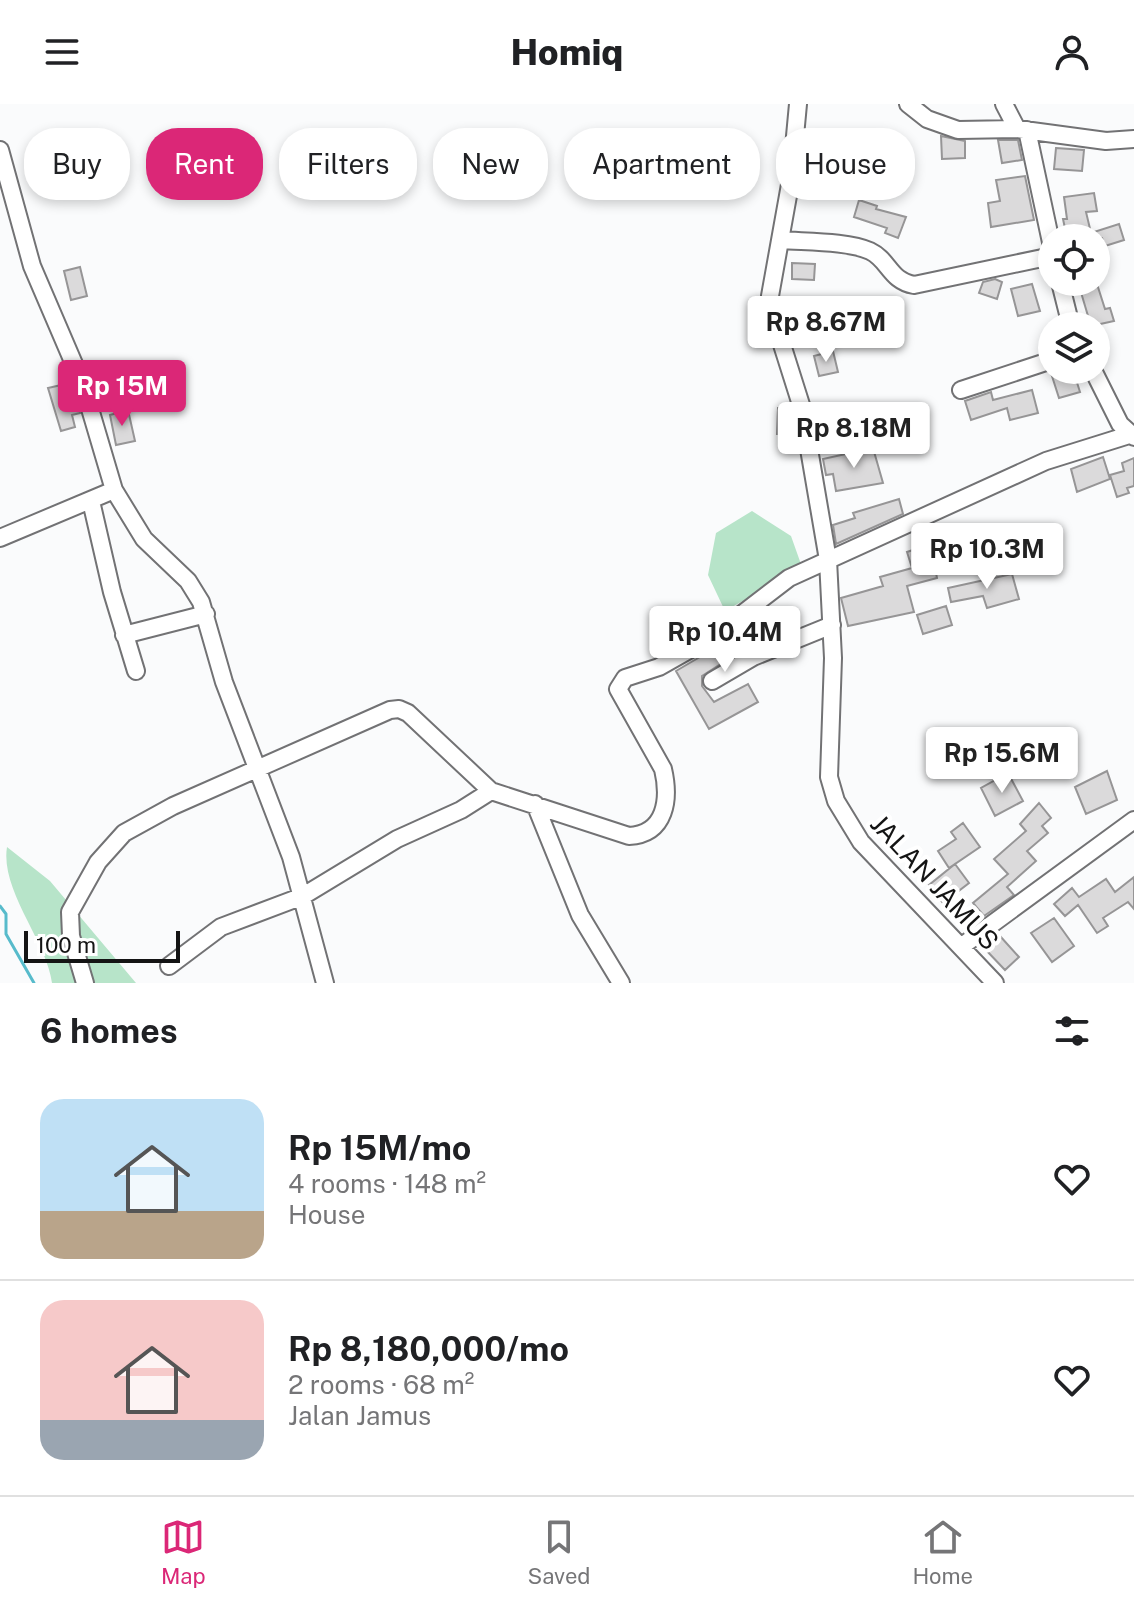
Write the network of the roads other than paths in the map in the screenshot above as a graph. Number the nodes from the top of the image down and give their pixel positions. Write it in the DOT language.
graph roads {
  1 [pos="798,104"];
  2 [pos="908,104"];
  3 [pos="1004,104"];
  4 [pos="1022,129"];
  5 [pos="1134,139"];
  6 [pos="0,150"];
  7 [pos="1046,224"];
  8 [pos="781,240"];
  9 [pos="1038,259"];
  10 [pos="1038,365"];
  11 [pos="1100,384"];
  12 [pos="961,390"];
  13 [pos="1132,436"];
  14 [pos="114,490"];
  15 [pos="91,501"];
  16 [pos="0,538"];
  17 [pos="828,560"];
  18 [pos="206,614"];
  19 [pos="832,625"];
  20 [pos="124,635"];
  21 [pos="136,671"];
  22 [pos="712,681"];
  23 [pos="257,771"];
  24 [pos="491,791"];
  25 [pos="535,804"];
  26 [pos="1134,820"];
  27 [pos="303,896"];
  28 [pos="962,946"];
  29 [pos="169,966"];
  30 [pos="85,983"];
  31 [pos="325,983"];
  32 [pos="621,983"];
  33 [pos="995,983"];
  1 -- 8 [label="street, JALAN JAMUS"];
  2 -- 4 [label="street"];
  3 -- 4 [label="street"];
  4 -- 5 [label="street"];
  4 -- 7 [label="street"];
  6 -- 14 [label="street"];
  8 -- 9 [label="street"];
  8 -- 17 [label="street, JALAN JAMUS"];
  10 -- 12 [label="street"];
  11 -- 13 [label="street"];
  13 -- 17 [label="street"];
  14 -- 15 [label="street"];
  14 -- 18 [label="street"];
  15 -- 16 [label="street"];
  15 -- 20 [label="street"];
  17 -- 19 [label="street, JALAN JAMUS"];
  17 -- 25 [label="street"];
  18 -- 20 [label="street"];
  18 -- 23 [label="street"];
  19 -- 22 [label="street"];
  19 -- 28 [label="street, JALAN JAMUS"];
  20 -- 21 [label="street"];
  23 -- 24 [label="street"];
  23 -- 27 [label="street"];
  23 -- 30 [label="street"];
  24 -- 25 [label="street"];
  24 -- 27 [label="street"];
  25 -- 32 [label="street"];
  26 -- 28 [label="street"];
  27 -- 29 [label="street"];
  27 -- 31 [label="street"];
  28 -- 33 [label="street, JALAN JAMUS"];
}
